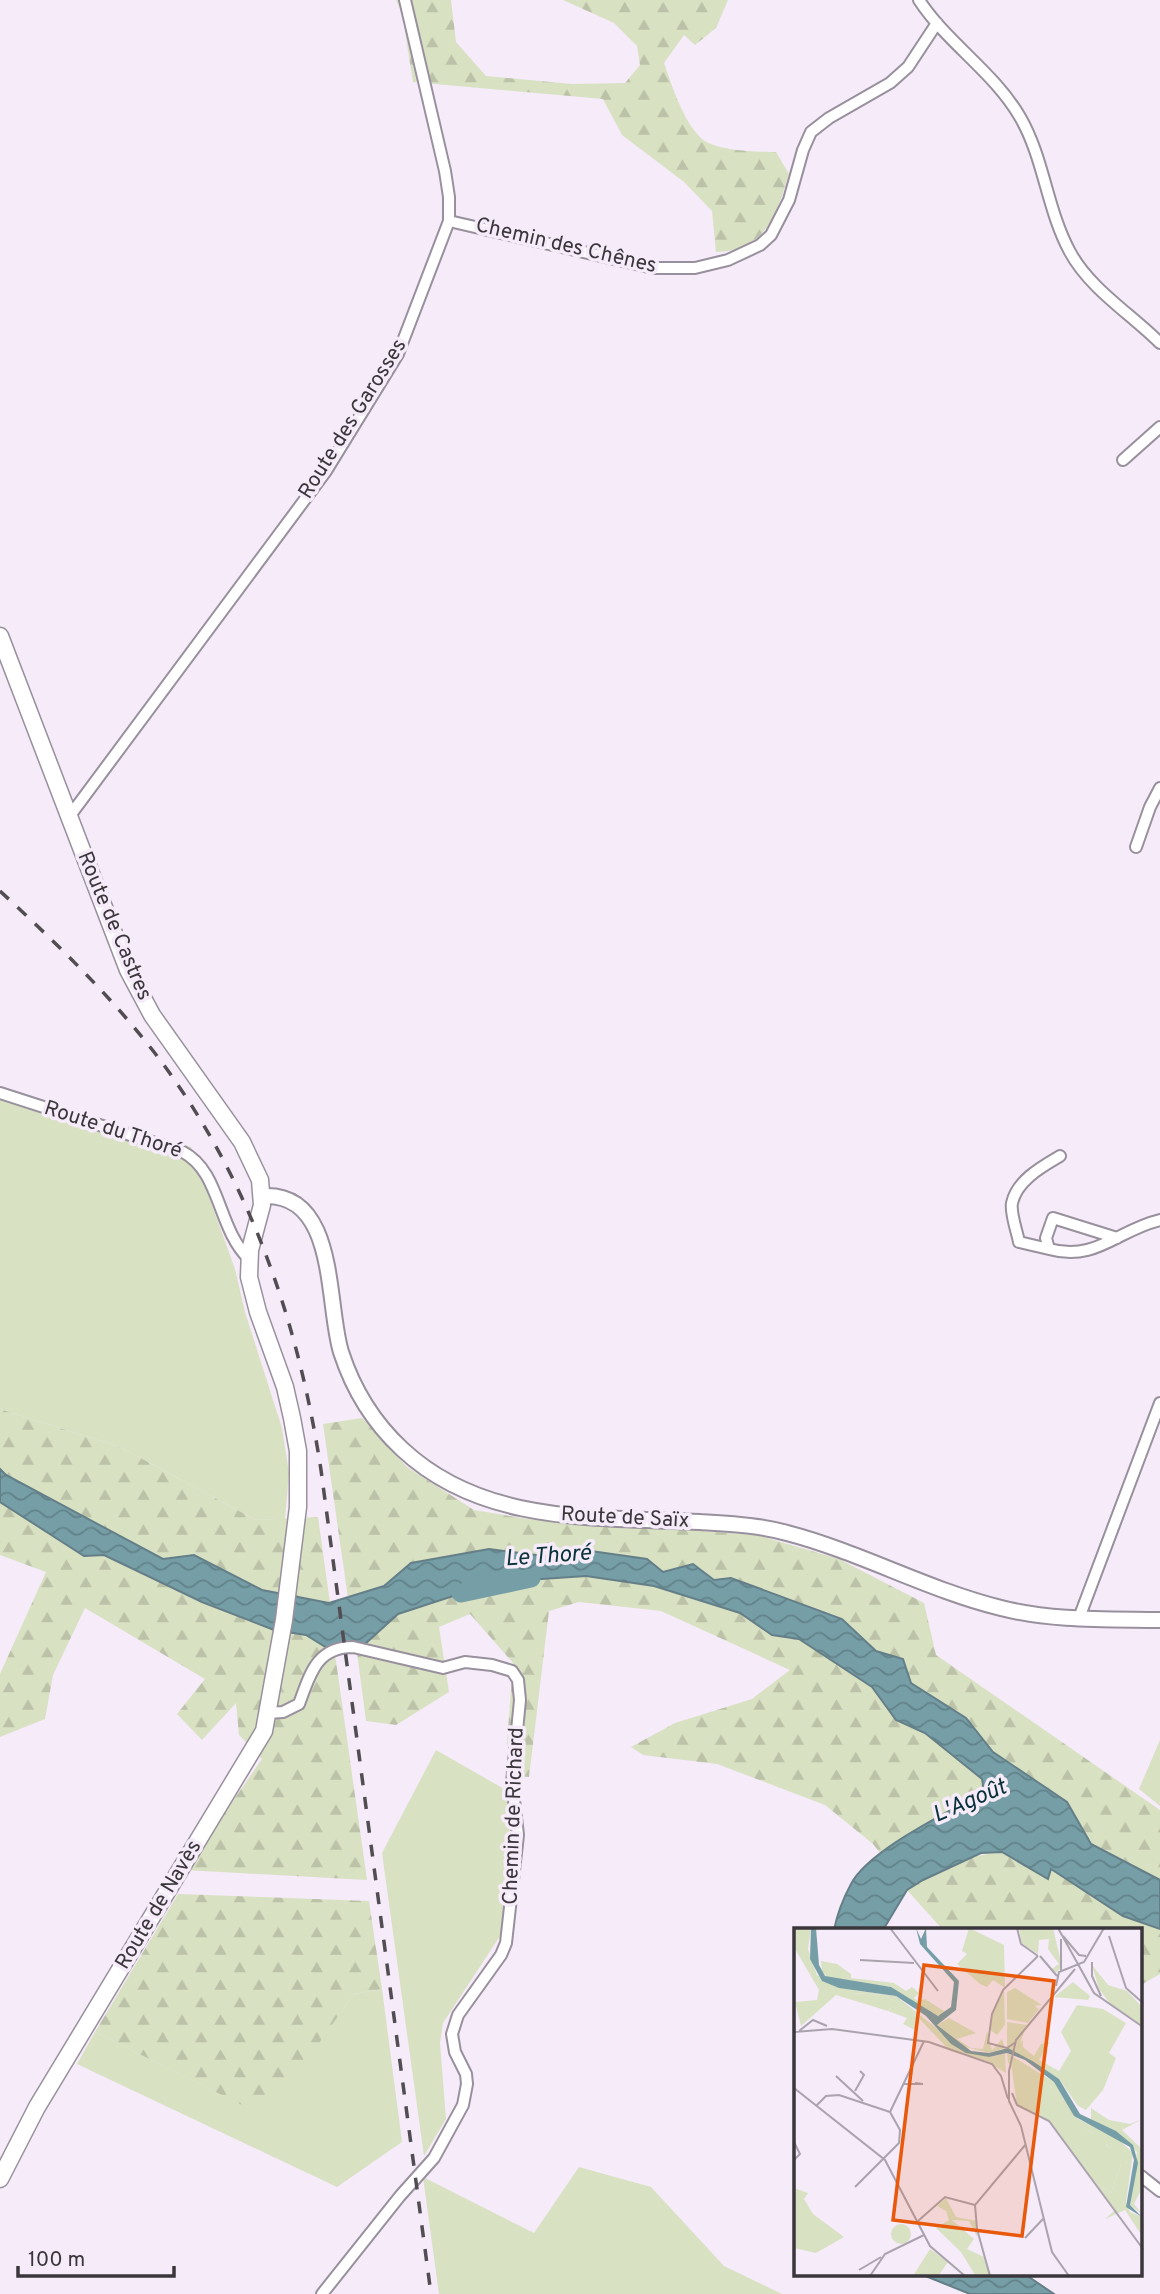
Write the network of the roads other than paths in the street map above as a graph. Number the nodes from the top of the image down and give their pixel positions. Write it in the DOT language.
graph roads {
  1 [pos="405,0"];
  2 [pos="919,0"];
  3 [pos="937,23"];
  4 [pos="449,221"];
  5 [pos="1160,343"];
  6 [pos="1160,427"];
  7 [pos="1123,460"];
  8 [pos="0,636"];
  9 [pos="1160,788"];
  10 [pos="69,817"];
  11 [pos="1136,847"];
  12 [pos="0,1093"];
  13 [pos="1060,1156"];
  14 [pos="263,1196"];
  15 [pos="1160,1220"];
  16 [pos="1117,1238"];
  17 [pos="1049,1249"];
  18 [pos="248,1259"];
  19 [pos="1160,1403"];
  20 [pos="1079,1618"];
  21 [pos="1160,1620"];
  22 [pos="268,1713"];
  23 [pos="1142,2177"];
  24 [pos="0,2179"];
  25 [pos="1160,2191"];
  26 [pos="322,2294"];
  1 -- 4 [label="street, Route des Garosses"];
  2 -- 3 [label="street"];
  3 -- 4 [label="street, Chemin des Chênes"];
  3 -- 5 [label="street"];
  4 -- 10 [label="street, Route des Garosses"];
  6 -- 7 [label="street"];
  8 -- 10 [label="main road, Route de Castres"];
  9 -- 11 [label="street"];
  10 -- 14 [label="main road, Route de Castres"];
  12 -- 18 [label="street, Route du Thoré"];
  13 -- 17 [label="street"];
  14 -- 18 [label="main road"];
  14 -- 20 [label="street, Route de Saïx"];
  15 -- 16 [label="street"];
  16 -- 17 [label="street"];
  16 -- 17 [label="street"];
  18 -- 22 [label="main road, Route de Navès"];
  19 -- 20 [label="street"];
  20 -- 21 [label="street, Route de Saïx"];
  22 -- 24 [label="main road, Route de Navès"];
  22 -- 26 [label="street, Chemin de Richard"];
  23 -- 25 [label="street"];
}
